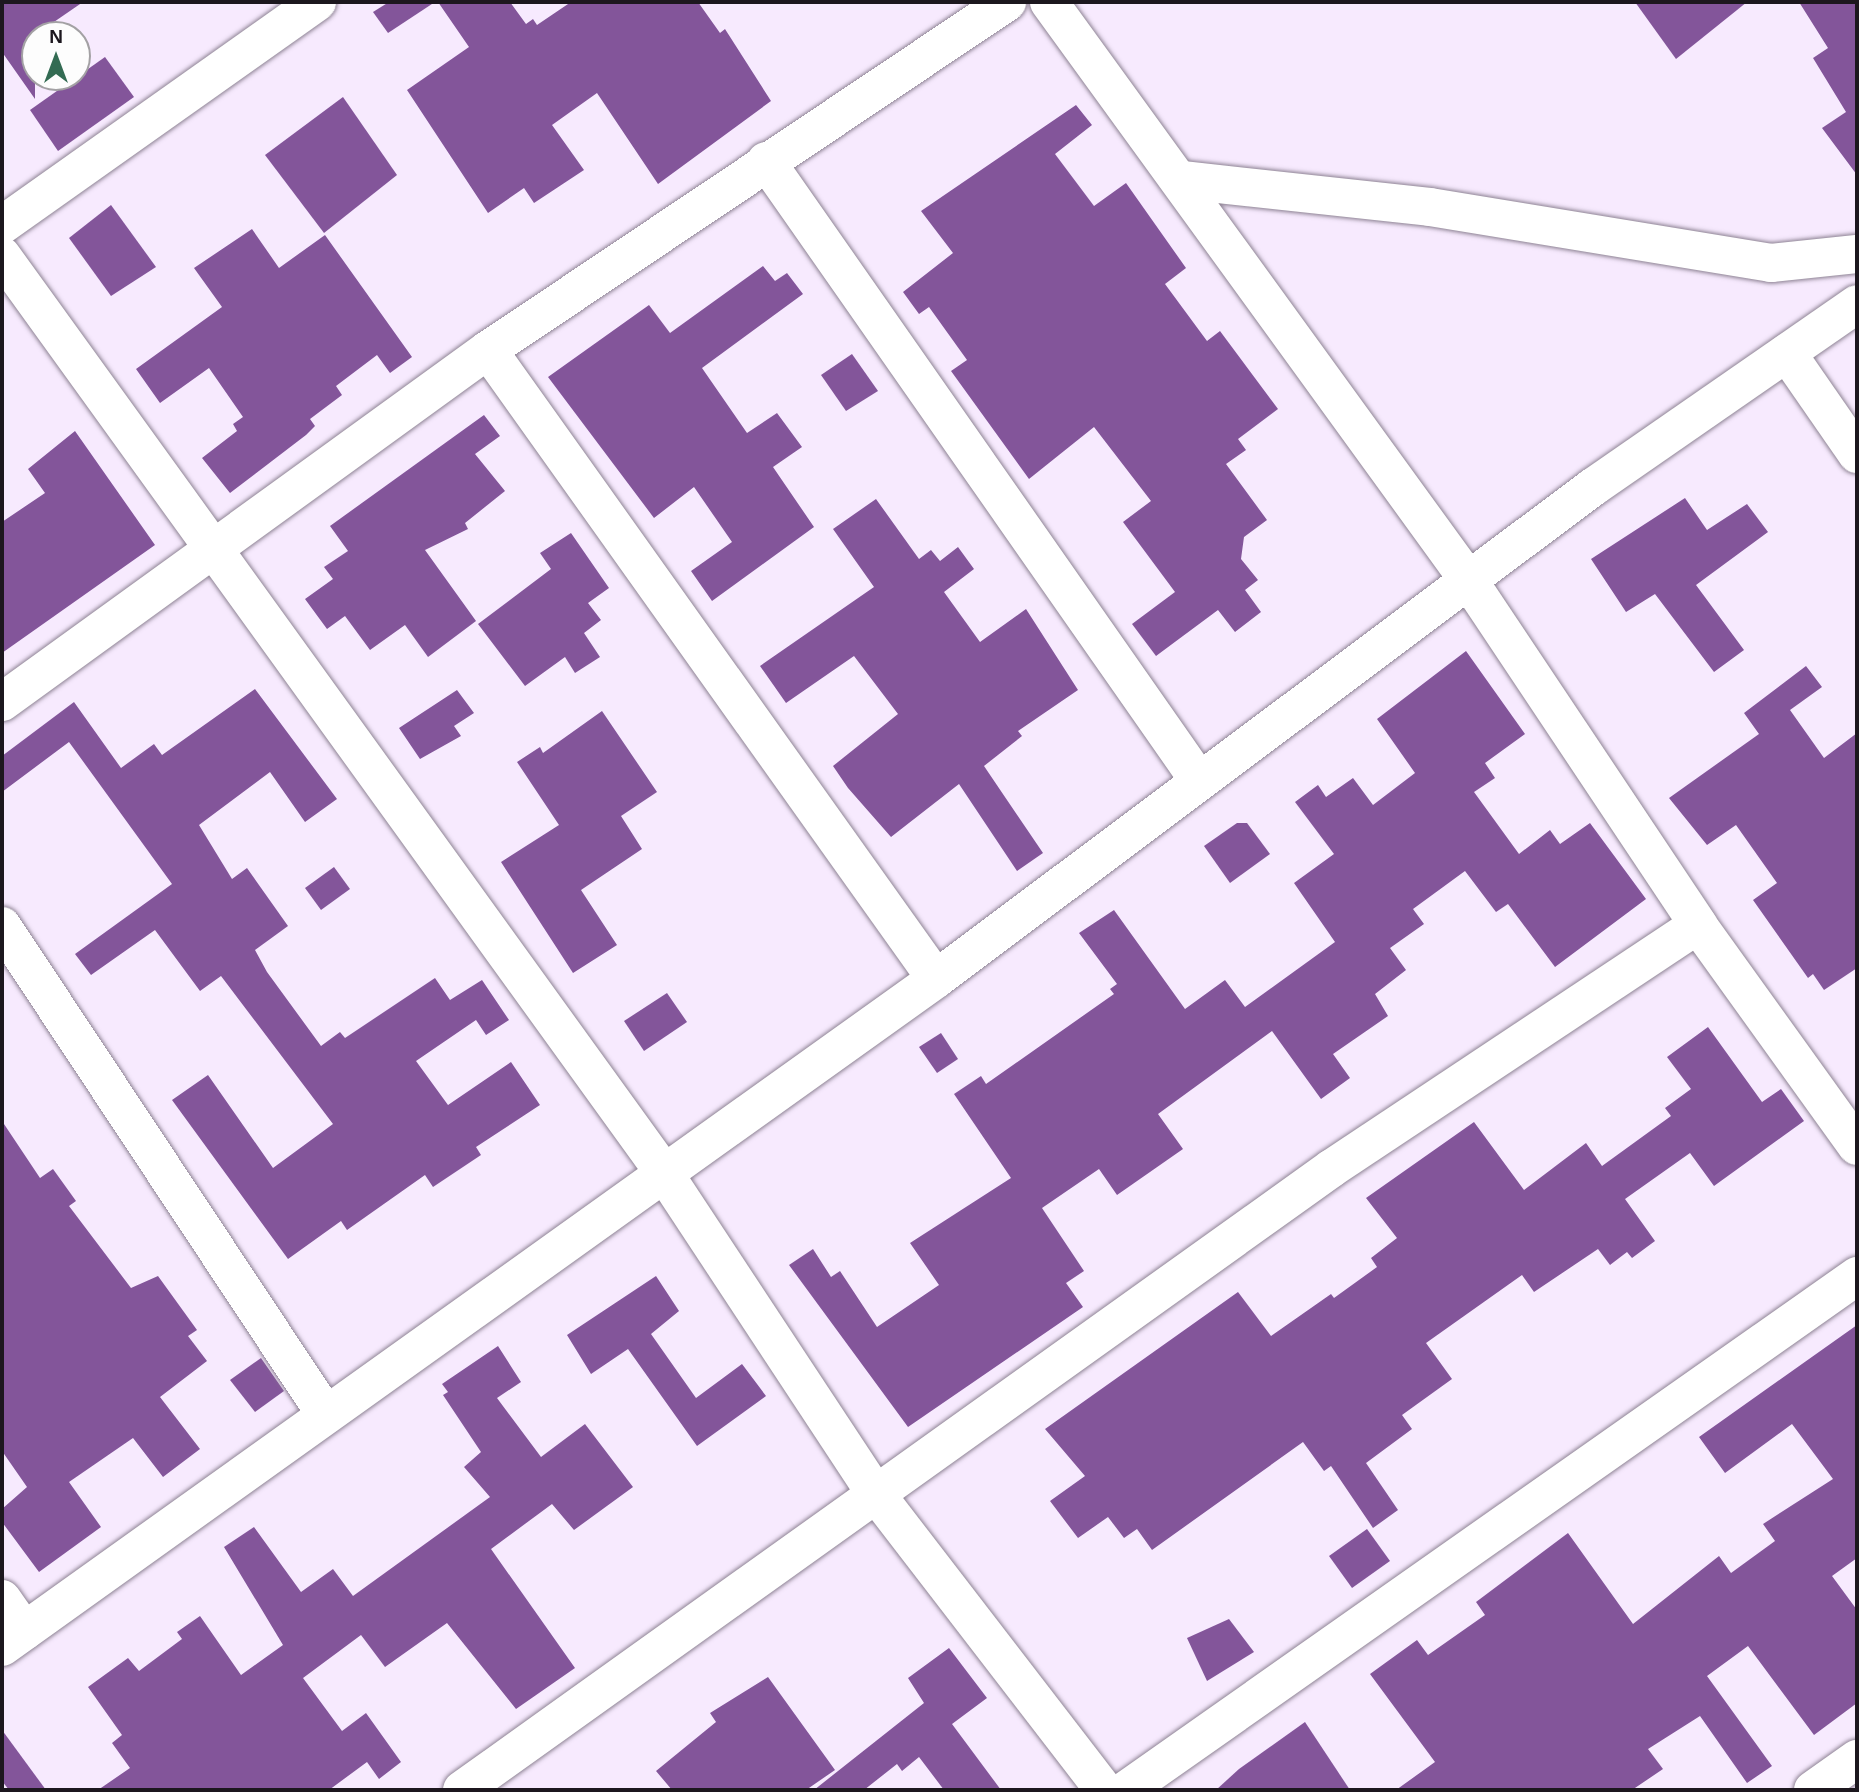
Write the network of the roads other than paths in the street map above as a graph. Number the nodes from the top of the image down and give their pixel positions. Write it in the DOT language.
graph roads {
  1 [pos="317,2"];
  2 [pos="1007,2"];
  3 [pos="1049,2"];
  4 [pos="766,161"];
  5 [pos="1182,180"];
  6 [pos="2,226"];
  7 [pos="1857,254"];
  8 [pos="2,256"];
  9 [pos="1857,304"];
  10 [pos="488,350"];
  11 [pos="1787,353"];
  12 [pos="1857,454"];
  13 [pos="213,552"];
  14 [pos="1469,582"];
  15 [pos="2,702"];
  16 [pos="1198,779"];
  17 [pos="1698,925"];
  18 [pos="2,926"];
  19 [pos="936,979"];
  20 [pos="1857,1146"];
  21 [pos="664,1173"];
  22 [pos="1857,1276"];
  23 [pos="324,1412"];
  24 [pos="876,1494"];
  25 [pos="2,1599"];
  26 [pos="13,1639"];
  27 [pos="1855,1766"];
  28 [pos="462,1790"];
  29 [pos="1104,1790"];
  30 [pos="1126,1790"];
  31 [pos="1813,1790"];
  1 -- 6 [label="street"];
  2 -- 4 [label="street"];
  3 -- 5 [label="street"];
  4 -- 10 [label="street"];
  4 -- 16 [label="street"];
  5 -- 7 [label="street"];
  5 -- 14 [label="street"];
  8 -- 13 [label="street"];
  9 -- 11 [label="street"];
  10 -- 13 [label="street"];
  10 -- 19 [label="street"];
  11 -- 12 [label="street"];
  11 -- 14 [label="street"];
  13 -- 15 [label="street"];
  13 -- 21 [label="street"];
  14 -- 16 [label="street"];
  14 -- 17 [label="street"];
  16 -- 19 [label="street"];
  17 -- 20 [label="street"];
  17 -- 24 [label="street"];
  18 -- 23 [label="street"];
  19 -- 21 [label="street"];
  21 -- 23 [label="street"];
  21 -- 24 [label="street"];
  22 -- 30 [label="street"];
  23 -- 26 [label="street"];
  24 -- 28 [label="street"];
  24 -- 29 [label="street"];
  25 -- 26 [label="street"];
  27 -- 31 [label="street"];
}
